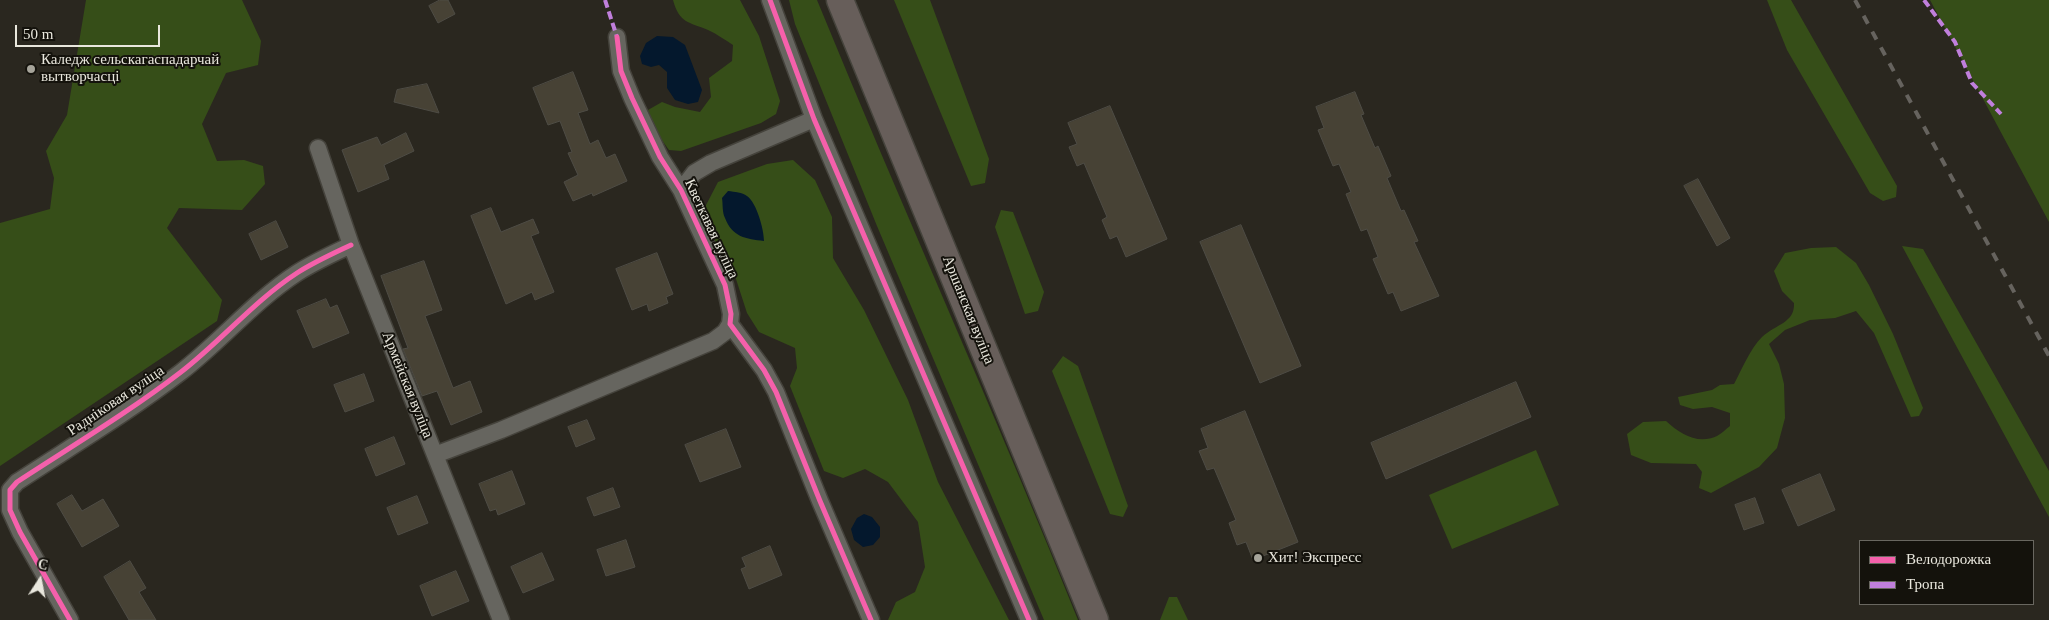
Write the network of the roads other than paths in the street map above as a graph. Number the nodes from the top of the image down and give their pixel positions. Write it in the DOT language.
graph roads {
  1 [pos="770,0"];
  2 [pos="840,0"];
  3 [pos="617,37"];
  4 [pos="814,119"];
  5 [pos="318,148"];
  6 [pos="681,190"];
  7 [pos="351,245"];
  8 [pos="730,324"];
  9 [pos="435,455"];
  10 [pos="70,620"];
  11 [pos="501,620"];
  12 [pos="872,620"];
  13 [pos="1029,620"];
  14 [pos="1095,620"];
  1 -- 4 [label="street"];
  2 -- 14 [label="main road, Аршанская вуліца"];
  3 -- 6 [label="street, Кветкавая вуліца"];
  4 -- 6 [label="street"];
  4 -- 13 [label="street"];
  5 -- 7 [label="street, Армейская вуліца"];
  6 -- 8 [label="street, Кветкавая вуліца"];
  7 -- 9 [label="street, Армейская вуліца"];
  7 -- 10 [label="street, Радніковая вуліца"];
  8 -- 9 [label="street"];
  8 -- 12 [label="street"];
  9 -- 11 [label="street, Армейская вуліца"];
}
